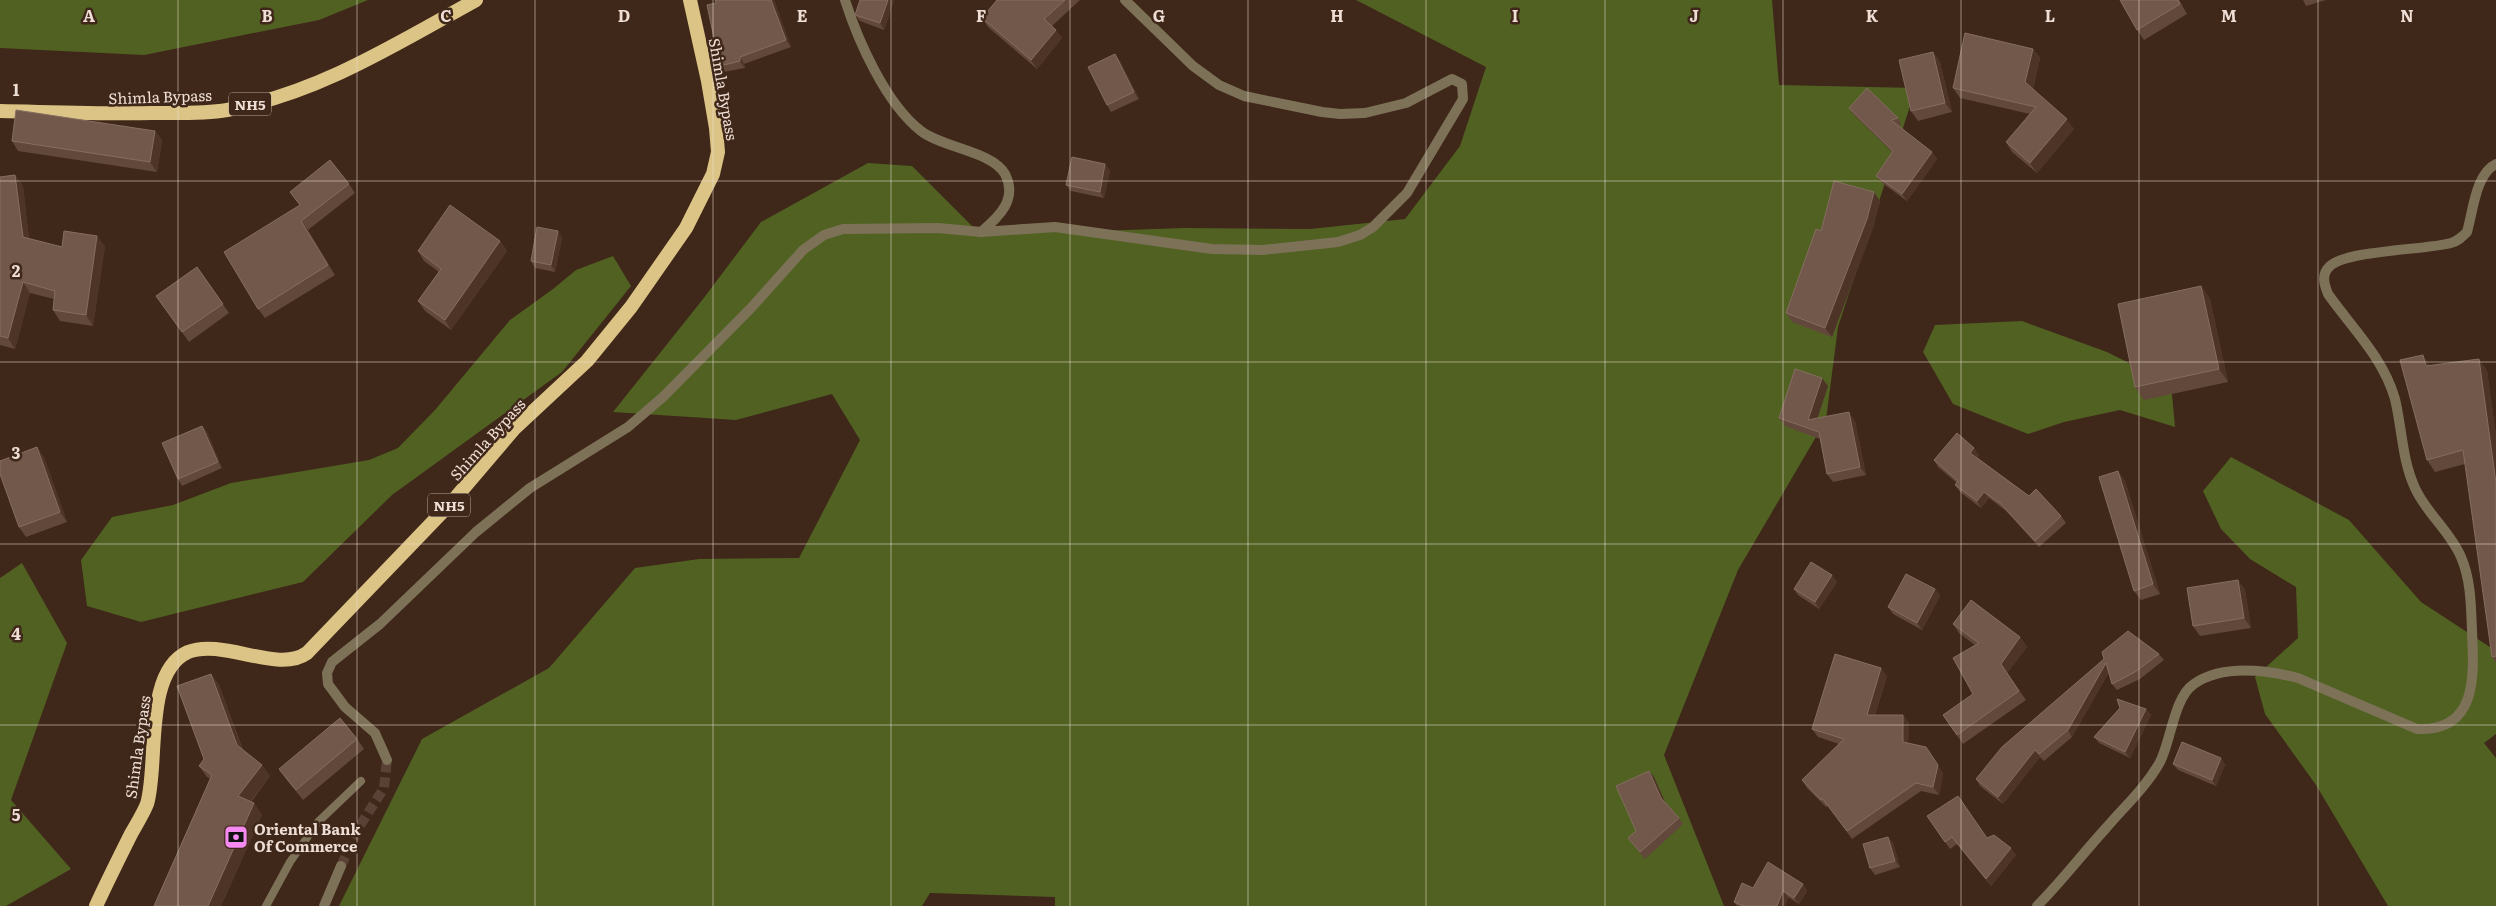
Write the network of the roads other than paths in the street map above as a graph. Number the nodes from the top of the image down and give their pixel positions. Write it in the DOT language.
graph roads {
  1 [pos="476,0"];
  2 [pos="690,0"];
  3 [pos="845,0"];
  4 [pos="1125,0"];
  5 [pos="0,111"];
  6 [pos="2496,164"];
  7 [pos="981,232"];
  8 [pos="388,760"];
  9 [pos="361,781"];
  10 [pos="341,866"];
  11 [pos="96,906"];
  12 [pos="266,906"];
  13 [pos="324,906"];
  14 [pos="2037,906"];
  1 -- 5 [label="highway, Shimla Bypass / NH5"];
  2 -- 11 [label="highway, Shimla Bypass / NH5"];
  3 -- 7 [label="street"];
  4 -- 7 [label="street"];
  6 -- 14 [label="street"];
  7 -- 8 [label="street"];
  9 -- 12 [label="lane"];
  10 -- 13 [label="street"];
}
